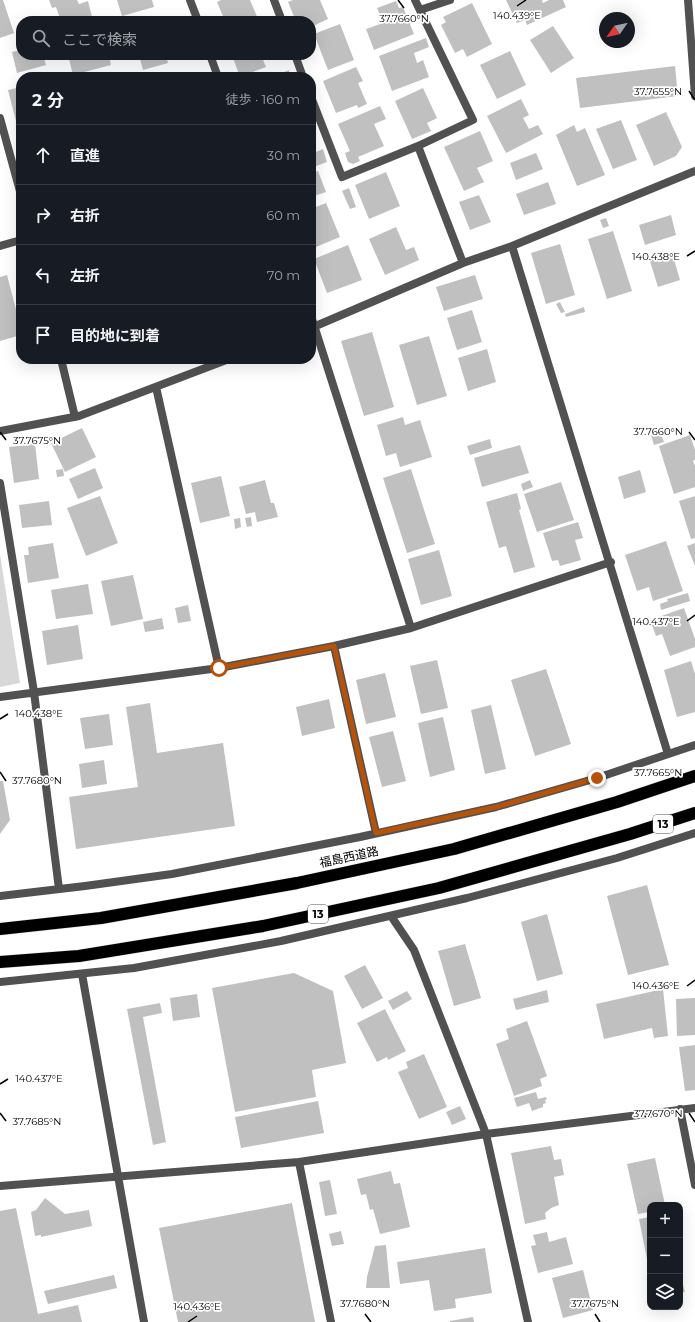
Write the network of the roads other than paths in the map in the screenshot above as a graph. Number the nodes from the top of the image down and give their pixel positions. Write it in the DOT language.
graph roads {
  1 [pos="190,0"];
  2 [pos="274,0"];
  3 [pos="415,0"];
  4 [pos="450,0"];
  5 [pos="688,0"];
  6 [pos="420,10"];
  7 [pos="196,16"];
  8 [pos="280,16"];
  9 [pos="212,60"];
  10 [pos="297,60"];
  11 [pos="216,72"];
  12 [pos="301,72"];
  13 [pos="695,96"];
  14 [pos="316,110"];
  15 [pos="0,118"];
  16 [pos="418,146"];
  17 [pos="695,171"];
  18 [pos="16,177"];
  19 [pos="16,241"];
  20 [pos="0,246"];
  21 [pos="512,246"];
  22 [pos="463,263"];
  23 [pos="316,326"];
  24 [pos="316,336"];
  25 [pos="62,364"];
  26 [pos="216,364"];
  27 [pos="156,387"];
  28 [pos="75,417"];
  29 [pos="0,431"];
  30 [pos="0,483"];
  31 [pos="611,562"];
  32 [pos="411,628"];
  33 [pos="334,646"];
  34 [pos="219,668"];
  35 [pos="34,692"];
  36 [pos="0,697"];
  37 [pos="695,745"];
  38 [pos="668,754"];
  39 [pos="695,776"];
  40 [pos="695,813"];
  41 [pos="695,832"];
  42 [pos="376,833"];
  43 [pos="59,889"];
  44 [pos="0,896"];
  45 [pos="391,916"];
  46 [pos="0,929"];
  47 [pos="0,962"];
  48 [pos="82,974"];
  49 [pos="0,982"];
  50 [pos="695,1108"];
  51 [pos="680,1109"];
  52 [pos="486,1134"];
  53 [pos="299,1162"];
  54 [pos="118,1176"];
  55 [pos="695,1185"];
  56 [pos="0,1186"];
  57 [pos="144,1322"];
  58 [pos="331,1322"];
  59 [pos="528,1322"];
  1 -- 7 [label="street"];
  2 -- 8 [label="street"];
  3 -- 6 [label="street"];
  4 -- 6 [label="street"];
  5 -- 13 [label="street"];
  6 -- 16 [label="street"];
  9 -- 11 [label="street"];
  10 -- 12 [label="street"];
  14 -- 16 [label="street"];
  15 -- 18 [label="street"];
  16 -- 22 [label="street"];
  17 -- 21 [label="street"];
  19 -- 20 [label="street"];
  21 -- 22 [label="street"];
  21 -- 31 [label="street"];
  22 -- 23 [label="street"];
  24 -- 32 [label="street"];
  25 -- 28 [label="street"];
  26 -- 27 [label="street"];
  27 -- 28 [label="street"];
  27 -- 34 [label="street"];
  28 -- 29 [label="street"];
  30 -- 35 [label="street"];
  31 -- 32 [label="street"];
  31 -- 38 [label="street"];
  32 -- 33 [label="street"];
  33 -- 34 [label="street"];
  33 -- 42 [label="street"];
  34 -- 35 [label="street"];
  35 -- 36 [label="street"];
  35 -- 43 [label="street"];
  37 -- 38 [label="street"];
  38 -- 42 [label="street"];
  39 -- 46 [label="highway, 福島西道路"];
  40 -- 47 [label="highway, 13"];
  41 -- 45 [label="street"];
  42 -- 43 [label="street"];
  43 -- 44 [label="street"];
  45 -- 48 [label="street"];
  45 -- 52 [label="street"];
  48 -- 49 [label="street"];
  48 -- 54 [label="street"];
  50 -- 51 [label="street"];
  51 -- 52 [label="street"];
  51 -- 55 [label="street"];
  52 -- 53 [label="street"];
  52 -- 59 [label="street"];
  53 -- 54 [label="street"];
  53 -- 58 [label="street"];
  54 -- 56 [label="street"];
  54 -- 57 [label="street"];
}
